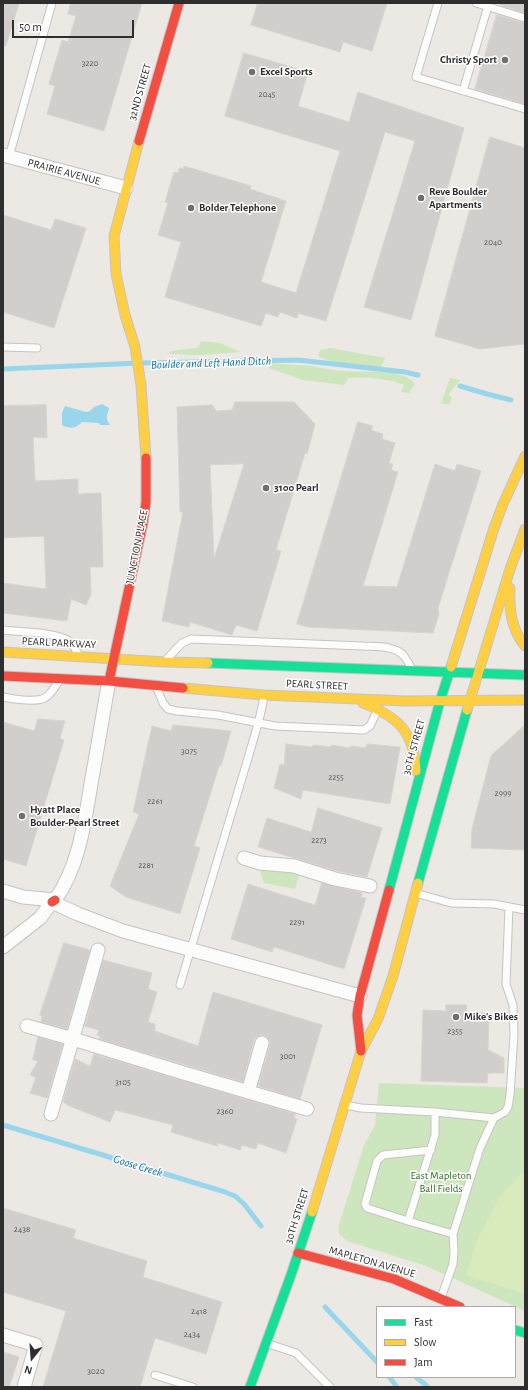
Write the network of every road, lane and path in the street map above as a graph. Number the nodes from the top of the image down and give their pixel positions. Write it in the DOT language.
graph roads {
  1 [pos="52,3"];
  2 [pos="179,3"];
  3 [pos="438,3"];
  4 [pos="476,3"];
  5 [pos="488,6"];
  6 [pos="525,18"];
  7 [pos="463,91"];
  8 [pos="525,109"];
  9 [pos="6,156"];
  10 [pos="126,188"];
  11 [pos="3,347"];
  12 [pos="37,348"];
  13 [pos="525,456"];
  14 [pos="525,529"];
  15 [pos="510,569"];
  16 [pos="3,630"];
  17 [pos="525,646"];
  18 [pos="3,652"];
  19 [pos="80,656"];
  20 [pos="114,658"];
  21 [pos="166,662"];
  22 [pos="414,672"];
  23 [pos="448,673"];
  24 [pos="479,674"];
  25 [pos="525,675"];
  26 [pos="3,676"];
  27 [pos="60,679"];
  28 [pos="109,681"];
  29 [pos="156,686"];
  30 [pos="264,695"];
  31 [pos="3,697"];
  32 [pos="347,698"];
  33 [pos="471,700"];
  34 [pos="525,700"];
  35 [pos="440,701"];
  36 [pos="378,709"];
  37 [pos="258,723"];
  38 [pos="416,786"];
  39 [pos="244,858"];
  40 [pos="370,886"];
  41 [pos="3,891"];
  42 [pos="415,893"];
  43 [pos="53,901"];
  44 [pos="509,907"];
  45 [pos="525,910"];
  46 [pos="3,946"];
  47 [pos="190,949"];
  48 [pos="98,950"];
  49 [pos="180,985"];
  50 [pos="360,996"];
  51 [pos="27,1026"];
  52 [pos="73,1039"];
  53 [pos="262,1044"];
  54 [pos="361,1051"];
  55 [pos="248,1092"];
  56 [pos="345,1105"];
  57 [pos="307,1109"];
  58 [pos="435,1112"];
  59 [pos="51,1114"];
  60 [pos="494,1118"];
  61 [pos="430,1150"];
  62 [pos="408,1221"];
  63 [pos="453,1234"];
  64 [pos="298,1253"];
  65 [pos="441,1298"];
  66 [pos="458,1306"];
  67 [pos="3,1335"];
  68 [pos="266,1343"];
  69 [pos="155,1375"];
  70 [pos="24,1387"];
  71 [pos="193,1387"];
  72 [pos="250,1387"];
  73 [pos="330,1387"];
  1 -- 9 [label="lane"];
  2 -- 10 [label="main road, 32ND STREET"];
  3 -- 7 [label="lane"];
  4 -- 5 [label="lane"];
  5 -- 6 [label="lane"];
  5 -- 7 [label="lane"];
  7 -- 8 [label="lane"];
  9 -- 10 [label="street, PRAIRIE AVENUE"];
  10 -- 20 [label="main road, JUNCTION PLACE"];
  11 -- 12 [label="lane"];
  13 -- 23 [label="main road, 30TH STREET"];
  14 -- 15 [label="main road, 30TH STREET"];
  15 -- 17 [label="main road"];
  15 -- 24 [label="main road, 30TH STREET"];
  16 -- 19 [label="lane"];
  18 -- 19 [label="main road, PEARL PARKWAY"];
  19 -- 20 [label="main road, PEARL PARKWAY"];
  20 -- 21 [label="main road, PEARL STREET"];
  20 -- 28 [label="main road, JUNCTION PLACE"];
  21 -- 22 [label="main road, PEARL STREET"];
  21 -- 22 [label="lane"];
  22 -- 23 [label="main road, PEARL STREET"];
  23 -- 24 [label="main road, PEARL STREET"];
  23 -- 35 [label="main road, 30TH STREET"];
  24 -- 25 [label="main road, PEARL STREET"];
  24 -- 33 [label="main road, 30TH STREET"];
  26 -- 27 [label="main road"];
  27 -- 28 [label="main road"];
  27 -- 31 [label="lane"];
  28 -- 29 [label="main road, PEARL STREET"];
  28 -- 43 [label="street, JUNCTION PLACE"];
  29 -- 30 [label="main road, PEARL STREET"];
  29 -- 37 [label="lane"];
  30 -- 32 [label="main road, PEARL STREET"];
  30 -- 37 [label="lane"];
  32 -- 35 [label="main road, PEARL STREET"];
  32 -- 36 [label="main road"];
  33 -- 34 [label="main road, PEARL STREET"];
  33 -- 35 [label="main road, PEARL STREET"];
  33 -- 42 [label="main road, 30TH STREET"];
  35 -- 38 [label="main road, 30TH STREET"];
  36 -- 37 [label="lane"];
  36 -- 38 [label="main road"];
  37 -- 47 [label="lane"];
  38 -- 50 [label="main road, 30TH STREET"];
  39 -- 40 [label="street"];
  41 -- 43 [label="street"];
  42 -- 44 [label="lane"];
  42 -- 54 [label="main road, 30TH STREET"];
  43 -- 46 [label="street, JUNCTION PLACE"];
  43 -- 47 [label="street"];
  44 -- 45 [label="lane"];
  44 -- 60 [label="lane"];
  47 -- 49 [label="lane"];
  47 -- 50 [label="street"];
  48 -- 52 [label="street"];
  50 -- 54 [label="main road, 30TH STREET"];
  51 -- 52 [label="street"];
  52 -- 55 [label="street"];
  52 -- 59 [label="street"];
  53 -- 55 [label="street"];
  54 -- 56 [label="main road, 30TH STREET"];
  55 -- 57 [label="street"];
  56 -- 58 [label="lane"];
  56 -- 64 [label="main road, 30TH STREET"];
  58 -- 60 [label="lane"];
  58 -- 61 [label="lane"];
  60 -- 63 [label="lane"];
  61 -- 62 [label="lane"];
  61 -- 62 [label="lane"];
  62 -- 63 [label="lane"];
  63 -- 65 [label="lane"];
  64 -- 65 [label="main road, MAPLETON AVENUE"];
  64 -- 68 [label="main road, 30TH STREET"];
  65 -- 66 [label="main road, MAPLETON AVENUE"];
  67 -- 70 [label="street"];
  68 -- 72 [label="main road, 30TH STREET"];
  68 -- 73 [label="lane"];
  69 -- 71 [label="lane"];
}
